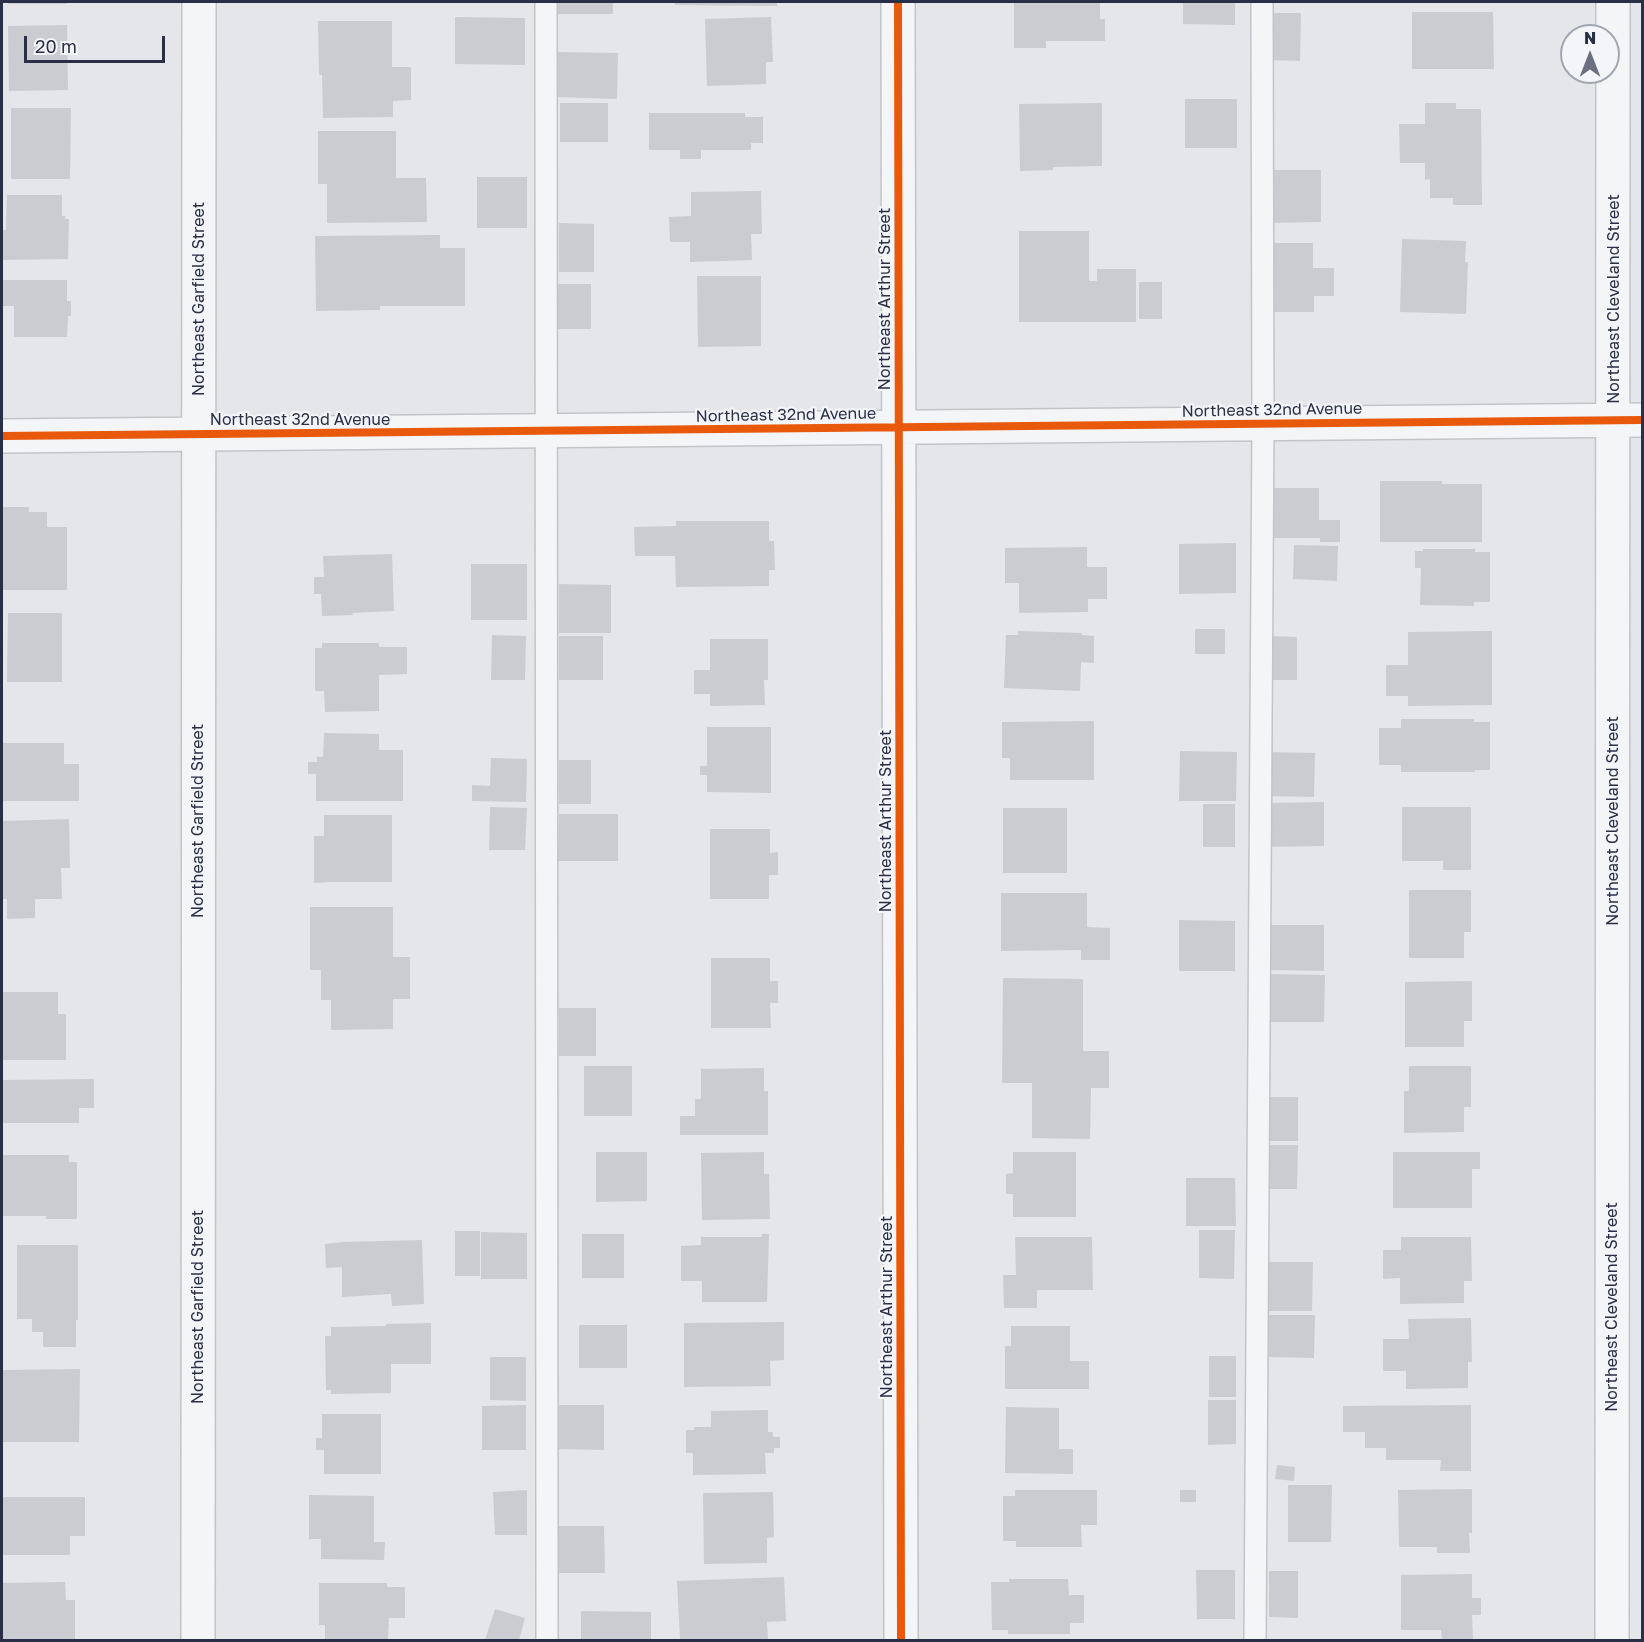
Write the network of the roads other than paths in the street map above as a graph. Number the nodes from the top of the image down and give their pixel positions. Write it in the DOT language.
graph roads {
  1 [pos="199,2"];
  2 [pos="546,2"];
  3 [pos="898,2"];
  4 [pos="1262,2"];
  5 [pos="1614,2"];
  6 [pos="1628,420"];
  7 [pos="1263,424"];
  8 [pos="899,428"];
  9 [pos="547,431"];
  10 [pos="199,434"];
  11 [pos="2,436"];
  12 [pos="198,1641"];
  13 [pos="547,1641"];
  14 [pos="901,1641"];
  15 [pos="1255,1641"];
  16 [pos="1612,1641"];
  1 -- 10 [label="street, Northeast Garfield Street"];
  2 -- 9 [label="lane"];
  3 -- 8 [label="street, Northeast Arthur Street"];
  4 -- 7 [label="lane"];
  5 -- 6 [label="street, Northeast Cleveland Street"];
  6 -- 7 [label="street, Northeast 32nd Avenue"];
  6 -- 16 [label="street, Northeast Cleveland Street"];
  7 -- 8 [label="street, Northeast 32nd Avenue"];
  7 -- 15 [label="lane"];
  8 -- 9 [label="street, Northeast 32nd Avenue"];
  8 -- 14 [label="street, Northeast Arthur Street"];
  9 -- 10 [label="street, Northeast 32nd Avenue"];
  9 -- 13 [label="lane"];
  10 -- 11 [label="street, Northeast 32nd Avenue"];
  10 -- 12 [label="street, Northeast Garfield Street"];
}
